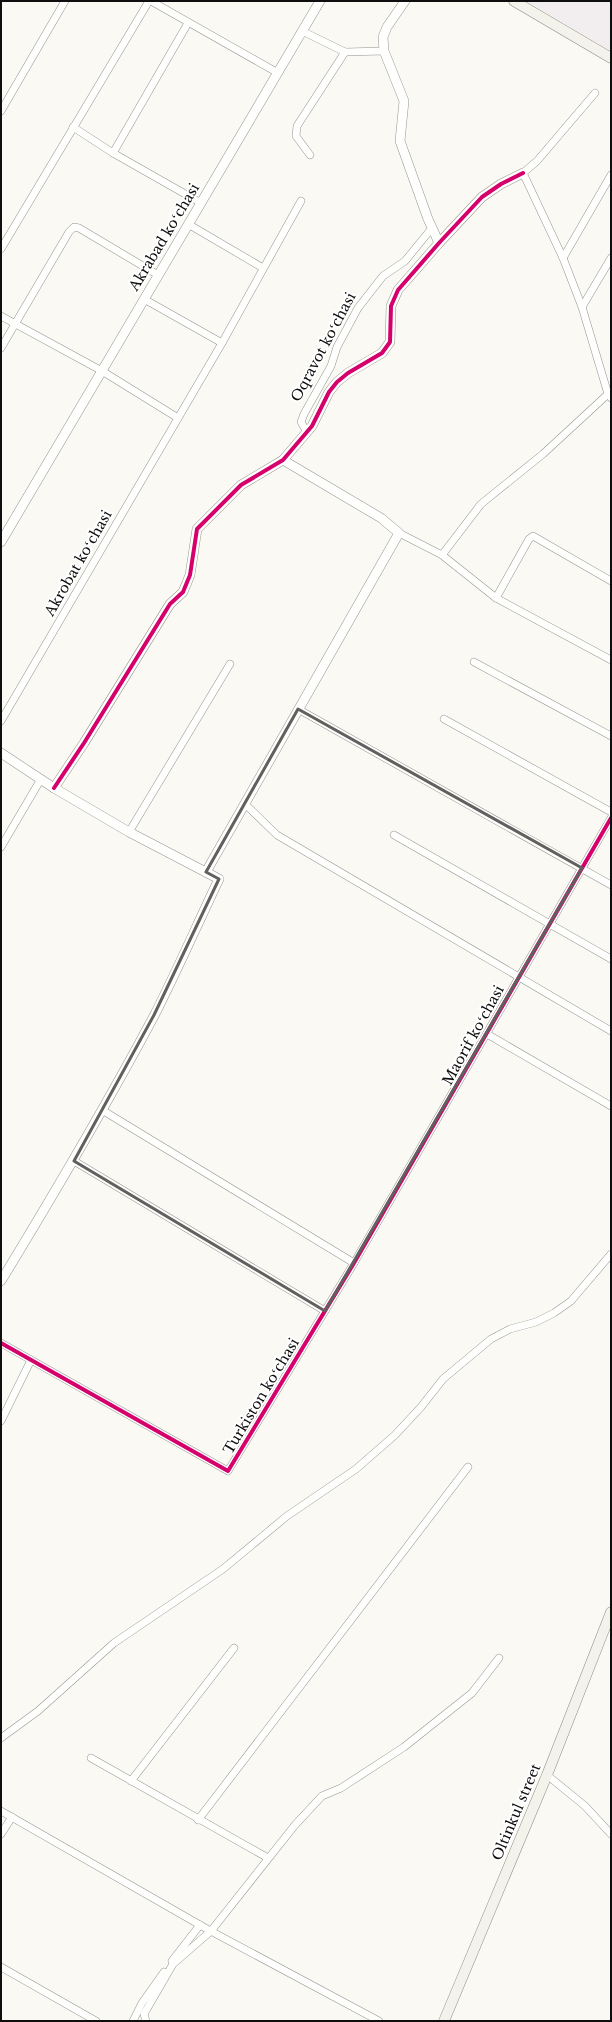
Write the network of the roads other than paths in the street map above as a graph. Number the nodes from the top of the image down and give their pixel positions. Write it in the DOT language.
graph roads {
  1 [pos="64,1"];
  2 [pos="150,1"];
  3 [pos="320,1"];
  4 [pos="405,1"];
  5 [pos="514,1"];
  6 [pos="188,23"];
  7 [pos="302,31"];
  8 [pos="384,51"];
  9 [pos="345,52"];
  10 [pos="611,58"];
  11 [pos="278,73"];
  12 [pos="595,93"];
  13 [pos="1,111"];
  14 [pos="74,127"];
  15 [pos="113,153"];
  16 [pos="310,155"];
  17 [pos="523,173"];
  18 [pos="611,175"];
  19 [pos="300,201"];
  20 [pos="200,204"];
  21 [pos="188,224"];
  22 [pos="432,228"];
  23 [pos="439,243"];
  24 [pos="1,249"];
  25 [pos="563,258"];
  26 [pos="611,258"];
  27 [pos="263,268"];
  28 [pos="158,275"];
  29 [pos="144,299"];
  30 [pos="582,307"];
  31 [pos="1,316"];
  32 [pos="15,324"];
  33 [pos="222,342"];
  34 [pos="1,348"];
  35 [pos="102,371"];
  36 [pos="609,396"];
  37 [pos="178,418"];
  38 [pos="306,432"];
  39 [pos="283,460"];
  40 [pos="399,533"];
  41 [pos="1,542"];
  42 [pos="442,555"];
  43 [pos="611,580"];
  44 [pos="496,598"];
  45 [pos="611,660"];
  46 [pos="474,662"];
  47 [pos="230,664"];
  48 [pos="298,709"];
  49 [pos="444,719"];
  50 [pos="1,720"];
  51 [pos="611,736"];
  52 [pos="1,752"];
  53 [pos="40,779"];
  54 [pos="54,788"];
  55 [pos="245,804"];
  56 [pos="611,812"];
  57 [pos="611,818"];
  58 [pos="129,832"];
  59 [pos="394,835"];
  60 [pos="1,846"];
  61 [pos="582,868"];
  62 [pos="206,872"];
  63 [pos="611,885"];
  64 [pos="550,923"];
  65 [pos="611,959"];
  66 [pos="519,978"];
  67 [pos="611,1031"];
  68 [pos="487,1034"];
  69 [pos="611,1106"];
  70 [pos="102,1110"];
  71 [pos="74,1161"];
  72 [pos="611,1254"];
  73 [pos="354,1263"];
  74 [pos="1,1281"];
  75 [pos="325,1311"];
  76 [pos="1,1342"];
  77 [pos="31,1360"];
  78 [pos="1,1421"];
  79 [pos="468,1467"];
  80 [pos="611,1612"];
  81 [pos="234,1648"];
  82 [pos="499,1658"];
  83 [pos="1,1738"];
  84 [pos="91,1758"];
  85 [pos="547,1775"];
  86 [pos="131,1781"];
  87 [pos="1,1812"];
  88 [pos="12,1817"];
  89 [pos="198,1820"];
  90 [pos="1,1834"];
  91 [pos="611,1834"];
  92 [pos="268,1858"];
  93 [pos="200,1925"];
  94 [pos="211,1931"];
  95 [pos="1,1967"];
  96 [pos="96,2021"];
  97 [pos="133,2021"];
  98 [pos="146,2021"];
  99 [pos="379,2021"];
  100 [pos="444,2021"];
  1 -- 13 [label="street"];
  2 -- 6 [label="street"];
  2 -- 14 [label="street"];
  3 -- 7 [label="street, Akrabad koʻchasi"];
  4 -- 8 [label="street"];
  5 -- 10 [label="main road"];
  6 -- 11 [label="street"];
  6 -- 15 [label="street"];
  7 -- 9 [label="street"];
  7 -- 11 [label="street, Akrabad koʻchasi"];
  8 -- 9 [label="street"];
  8 -- 22 [label="street"];
  9 -- 16 [label="street"];
  11 -- 20 [label="street, Akrabad koʻchasi"];
  12 -- 17 [label="street"];
  14 -- 15 [label="street"];
  14 -- 24 [label="street"];
  15 -- 20 [label="street"];
  17 -- 23 [label="street"];
  17 -- 25 [label="street"];
  18 -- 25 [label="street"];
  19 -- 27 [label="street, Akrobat koʻchasi"];
  20 -- 21 [label="street, Akrabad koʻchasi"];
  21 -- 27 [label="street"];
  21 -- 28 [label="street, Akrabad koʻchasi"];
  22 -- 23 [label="street"];
  22 -- 38 [label="street, Oqravot koʻchasi"];
  23 -- 38 [label="street"];
  25 -- 30 [label="street"];
  26 -- 30 [label="street"];
  27 -- 33 [label="street, Akrobat koʻchasi"];
  28 -- 29 [label="street, Akrabad koʻchasi"];
  28 -- 32 [label="street"];
  29 -- 33 [label="street"];
  29 -- 35 [label="street, Akrabad koʻchasi"];
  30 -- 36 [label="street"];
  31 -- 32 [label="street"];
  32 -- 34 [label="street"];
  32 -- 35 [label="street"];
  33 -- 37 [label="street, Akrobat koʻchasi"];
  35 -- 37 [label="street"];
  35 -- 41 [label="street, Akrabad koʻchasi"];
  36 -- 42 [label="street"];
  37 -- 50 [label="street, Akrobat koʻchasi"];
  38 -- 39 [label="street"];
  39 -- 40 [label="street"];
  39 -- 54 [label="street"];
  40 -- 42 [label="street"];
  40 -- 48 [label="street"];
  42 -- 44 [label="street"];
  43 -- 44 [label="street"];
  44 -- 45 [label="street"];
  46 -- 51 [label="street"];
  47 -- 58 [label="street"];
  48 -- 55 [label="street"];
  48 -- 61 [label="street"];
  49 -- 56 [label="street"];
  52 -- 53 [label="street"];
  53 -- 54 [label="street"];
  53 -- 60 [label="street"];
  54 -- 58 [label="street"];
  55 -- 62 [label="street"];
  55 -- 66 [label="street"];
  57 -- 61 [label="street, Maorif koʻchasi"];
  58 -- 62 [label="street"];
  59 -- 64 [label="street"];
  61 -- 63 [label="street"];
  61 -- 64 [label="street, Maorif koʻchasi"];
  62 -- 70 [label="street"];
  64 -- 65 [label="street"];
  64 -- 66 [label="street, Maorif koʻchasi"];
  66 -- 67 [label="street, Maorif koʻchasi"];
  66 -- 68 [label="street, Maorif koʻchasi"];
  68 -- 69 [label="street, Maorif koʻchasi"];
  68 -- 73 [label="street, Maorif koʻchasi"];
  70 -- 71 [label="street"];
  70 -- 73 [label="street"];
  71 -- 74 [label="street"];
  71 -- 75 [label="street"];
  72 -- 83 [label="street"];
  73 -- 75 [label="street, Turkiston koʻchasi"];
  75 -- 77 [label="street, Turkiston koʻchasi"];
  76 -- 77 [label="street"];
  77 -- 78 [label="street"];
  79 -- 89 [label="street"];
  80 -- 85 [label="main road, Oltinkul street"];
  81 -- 86 [label="street"];
  82 -- 92 [label="street"];
  84 -- 86 [label="street"];
  85 -- 91 [label="street"];
  85 -- 100 [label="main road, Oltinkul street"];
  86 -- 89 [label="street"];
  87 -- 88 [label="street"];
  88 -- 90 [label="street"];
  88 -- 93 [label="street"];
  89 -- 92 [label="street"];
  92 -- 94 [label="street"];
  93 -- 94 [label="street"];
  93 -- 97 [label="street"];
  94 -- 98 [label="street"];
  94 -- 99 [label="street"];
  95 -- 96 [label="street"];
}
